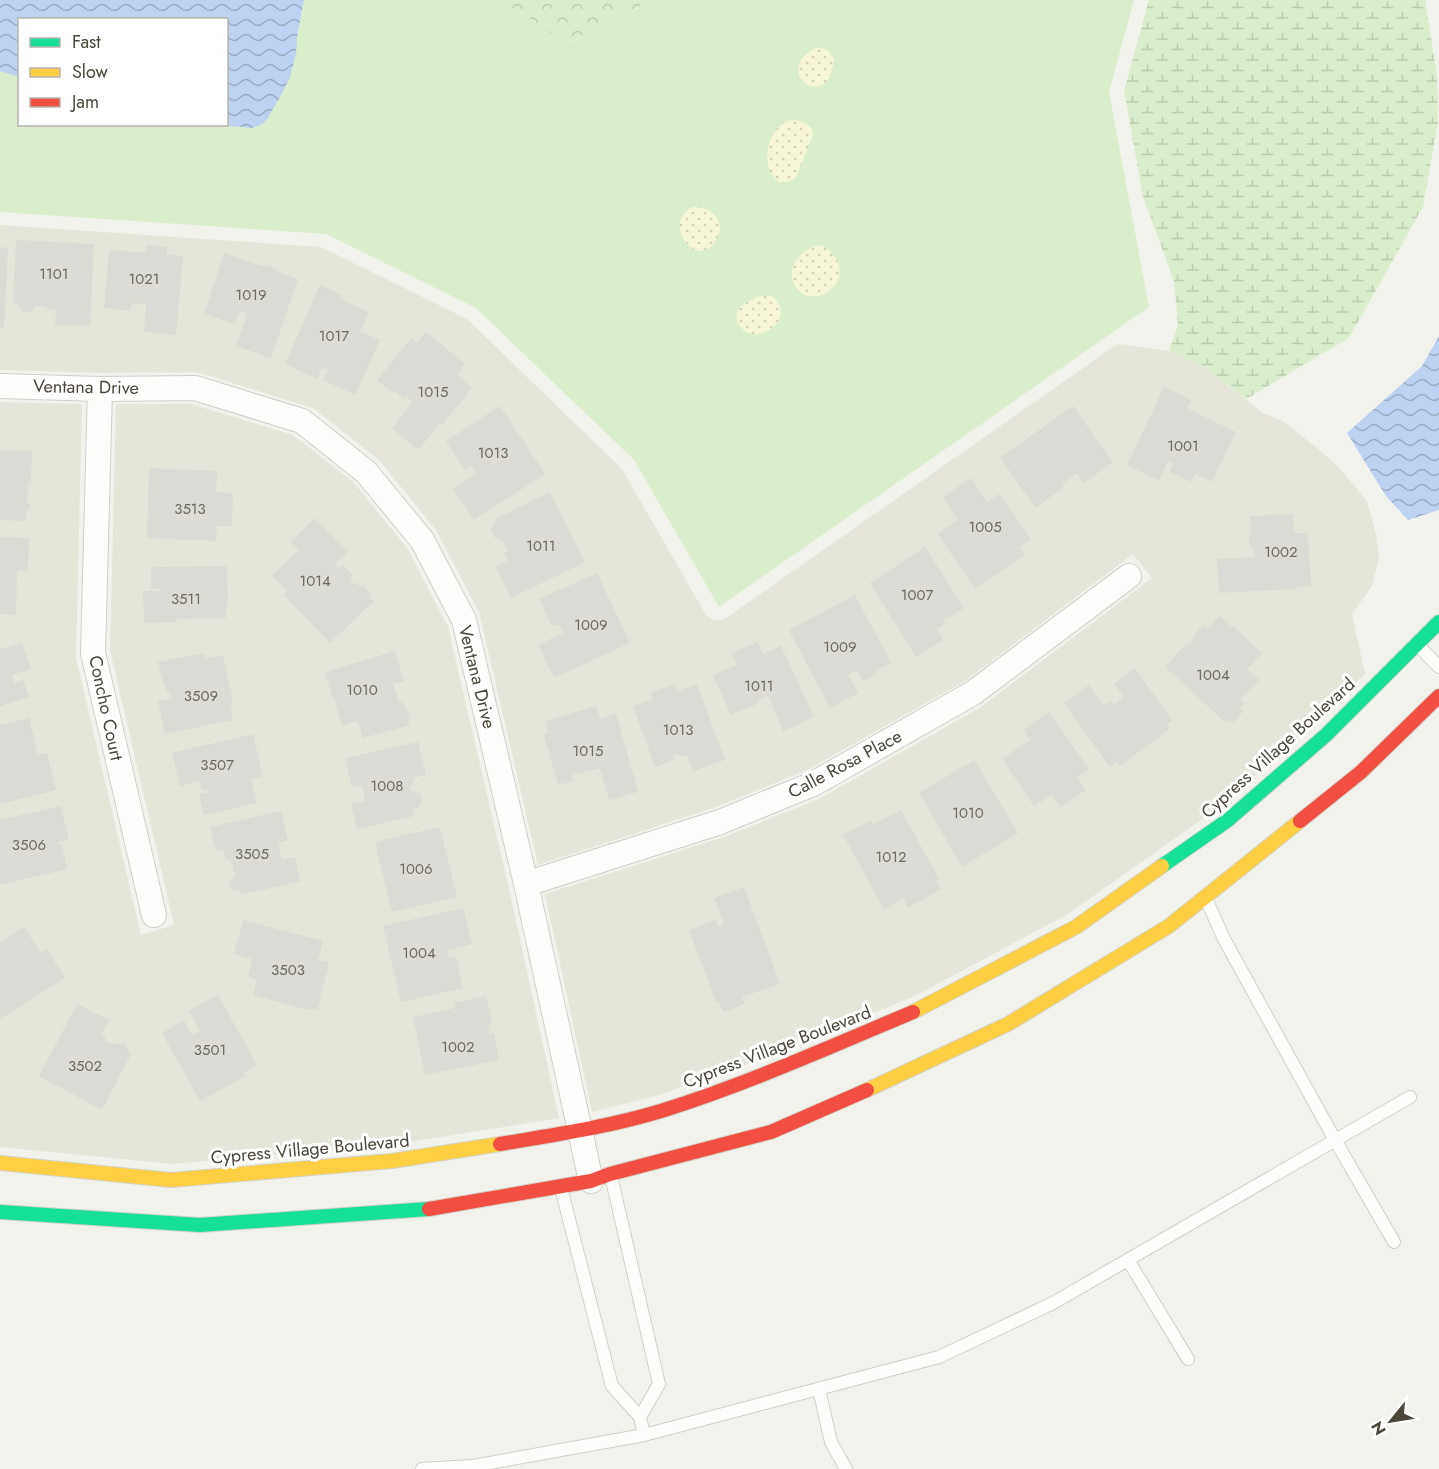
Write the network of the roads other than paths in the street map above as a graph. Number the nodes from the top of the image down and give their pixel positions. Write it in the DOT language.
graph roads {
  1 [pos="0,386"];
  2 [pos="100,389"];
  3 [pos="1129,576"];
  4 [pos="1439,622"];
  5 [pos="1417,644"];
  6 [pos="1439,667"];
  7 [pos="1439,696"];
  8 [pos="525,885"];
  9 [pos="1205,897"];
  10 [pos="154,915"];
  11 [pos="1410,1097"];
  12 [pos="579,1131"];
  13 [pos="1335,1140"];
  14 [pos="0,1163"];
  15 [pos="600,1178"];
  16 [pos="561,1186"];
  17 [pos="0,1212"];
  18 [pos="1394,1242"];
  19 [pos="1128,1260"];
  20 [pos="1188,1359"];
  21 [pos="819,1389"];
  22 [pos="640,1418"];
  23 [pos="644,1435"];
  24 [pos="473,1467"];
  25 [pos="422,1469"];
  26 [pos="846,1469"];
  1 -- 2 [label="street, Ventana Drive"];
  2 -- 8 [label="street, Ventana Drive"];
  2 -- 10 [label="street, Concho Court"];
  3 -- 8 [label="street, Calle Rosa Place"];
  4 -- 5 [label="street, Cypress Village Boulevard"];
  5 -- 6 [label="lane"];
  5 -- 12 [label="street, Cypress Village Boulevard"];
  7 -- 9 [label="street"];
  8 -- 12 [label="street, Ventana Drive"];
  9 -- 13 [label="lane"];
  9 -- 15 [label="street"];
  11 -- 13 [label="lane"];
  12 -- 14 [label="street, Cypress Village Boulevard"];
  12 -- 15 [label="street, Ventana Drive"];
  13 -- 18 [label="lane"];
  13 -- 19 [label="lane"];
  15 -- 16 [label="street"];
  15 -- 22 [label="lane"];
  16 -- 17 [label="street"];
  16 -- 22 [label="lane"];
  19 -- 20 [label="lane"];
  19 -- 21 [label="lane"];
  21 -- 23 [label="lane"];
  21 -- 26 [label="lane"];
  22 -- 23 [label="lane"];
  23 -- 24 [label="lane"];
  24 -- 25 [label="lane"];
}
